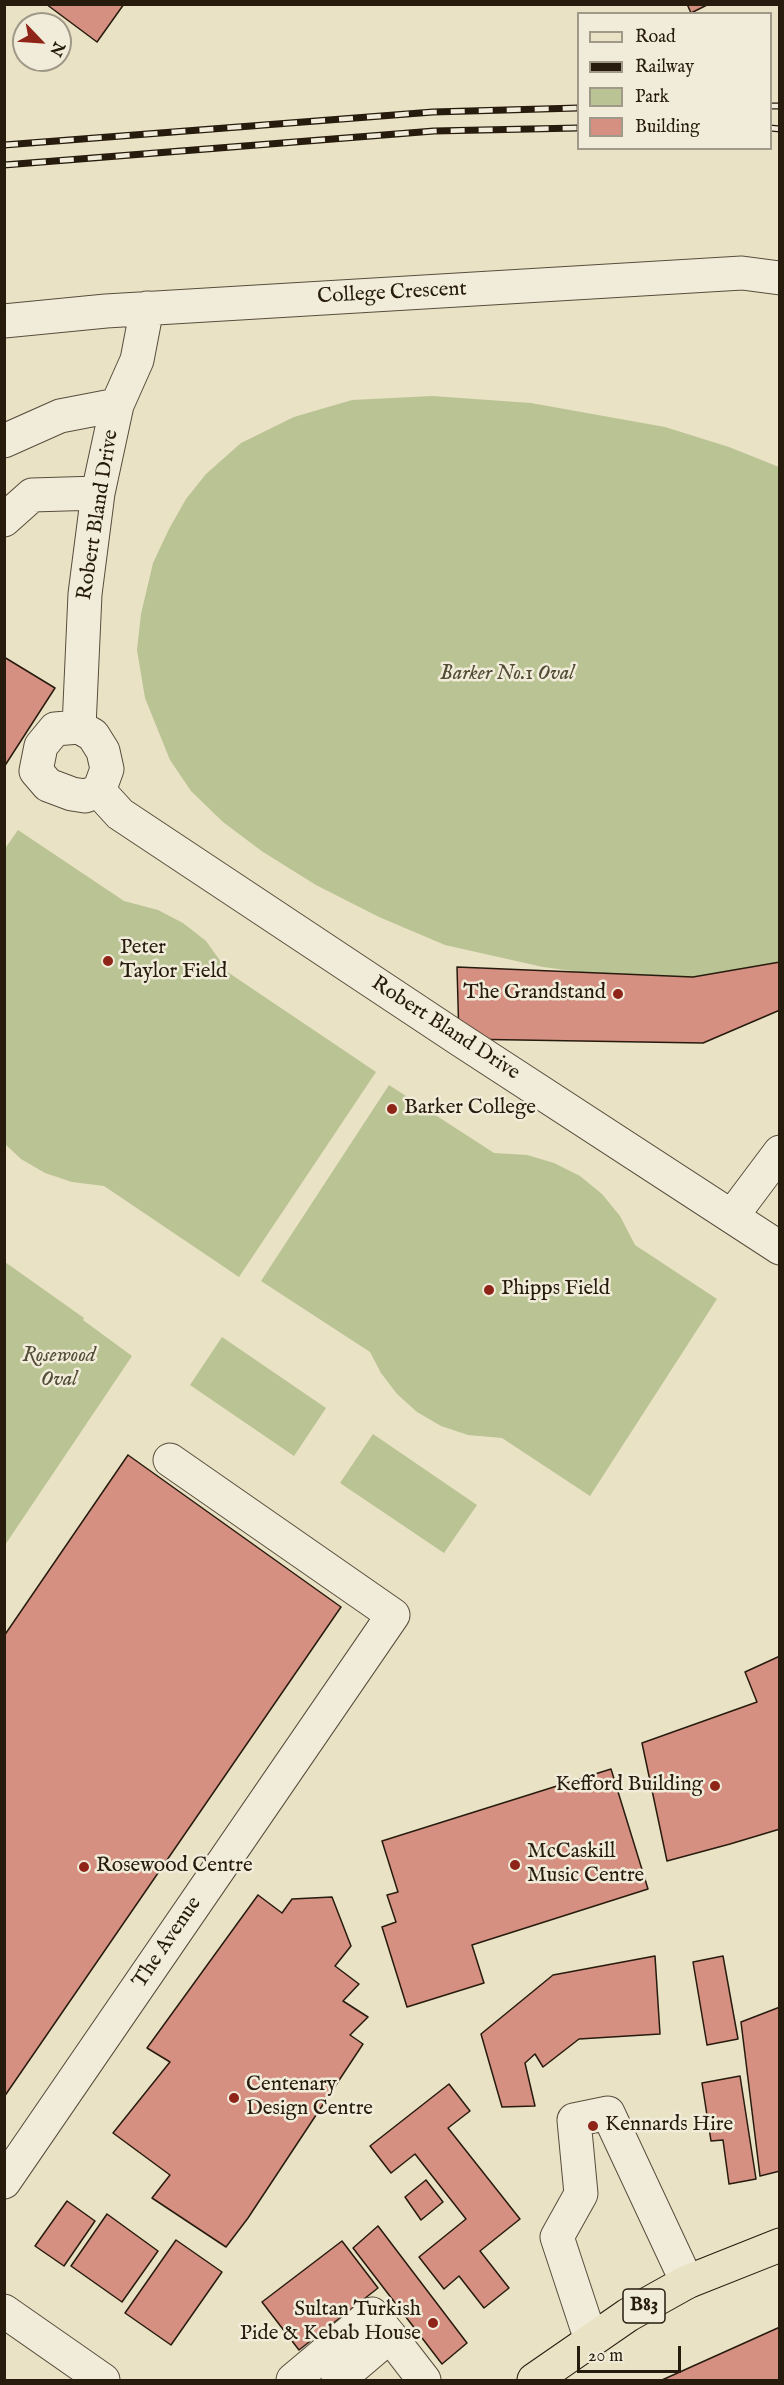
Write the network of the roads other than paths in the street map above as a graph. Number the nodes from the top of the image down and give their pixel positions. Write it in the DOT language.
graph roads {
  1 [pos="780,278"];
  2 [pos="147,308"];
  3 [pos="4,321"];
  4 [pos="117,405"];
  5 [pos="4,441"];
  6 [pos="98,493"];
  7 [pos="4,520"];
  8 [pos="79,727"];
  9 [pos="99,791"];
  10 [pos="780,1152"];
  11 [pos="732,1215"];
  12 [pos="780,1248"];
  13 [pos="170,1460"];
  14 [pos="4,2182"];
  15 [pos="780,2245"];
  16 [pos="687,2282"];
  17 [pos="8,2322"];
  18 [pos="390,2336"];
  19 [pos="591,2340"];
  20 [pos="84,2375"];
  21 [pos="298,2379"];
  22 [pos="338,2380"];
  23 [pos="424,2380"];
  24 [pos="534,2380"];
  1 -- 2 [label="street, College Crescent"];
  2 -- 3 [label="street, College Crescent"];
  2 -- 4 [label="street, Robert Bland Drive"];
  4 -- 5 [label="street"];
  4 -- 6 [label="street, Robert Bland Drive"];
  6 -- 7 [label="street"];
  6 -- 8 [label="street, Robert Bland Drive"];
  8 -- 9 [label="street"];
  8 -- 9 [label="street"];
  9 -- 11 [label="street, Robert Bland Drive"];
  10 -- 11 [label="street"];
  11 -- 12 [label="street, Robert Bland Drive"];
  13 -- 14 [label="street, The Avenue"];
  15 -- 16 [label="main road, B83"];
  16 -- 19 [label="main road, B83"];
  16 -- 19 [label="street"];
  17 -- 20 [label="street"];
  18 -- 21 [label="street"];
  18 -- 22 [label="street"];
  18 -- 23 [label="street"];
  19 -- 24 [label="main road, B83"];
}
